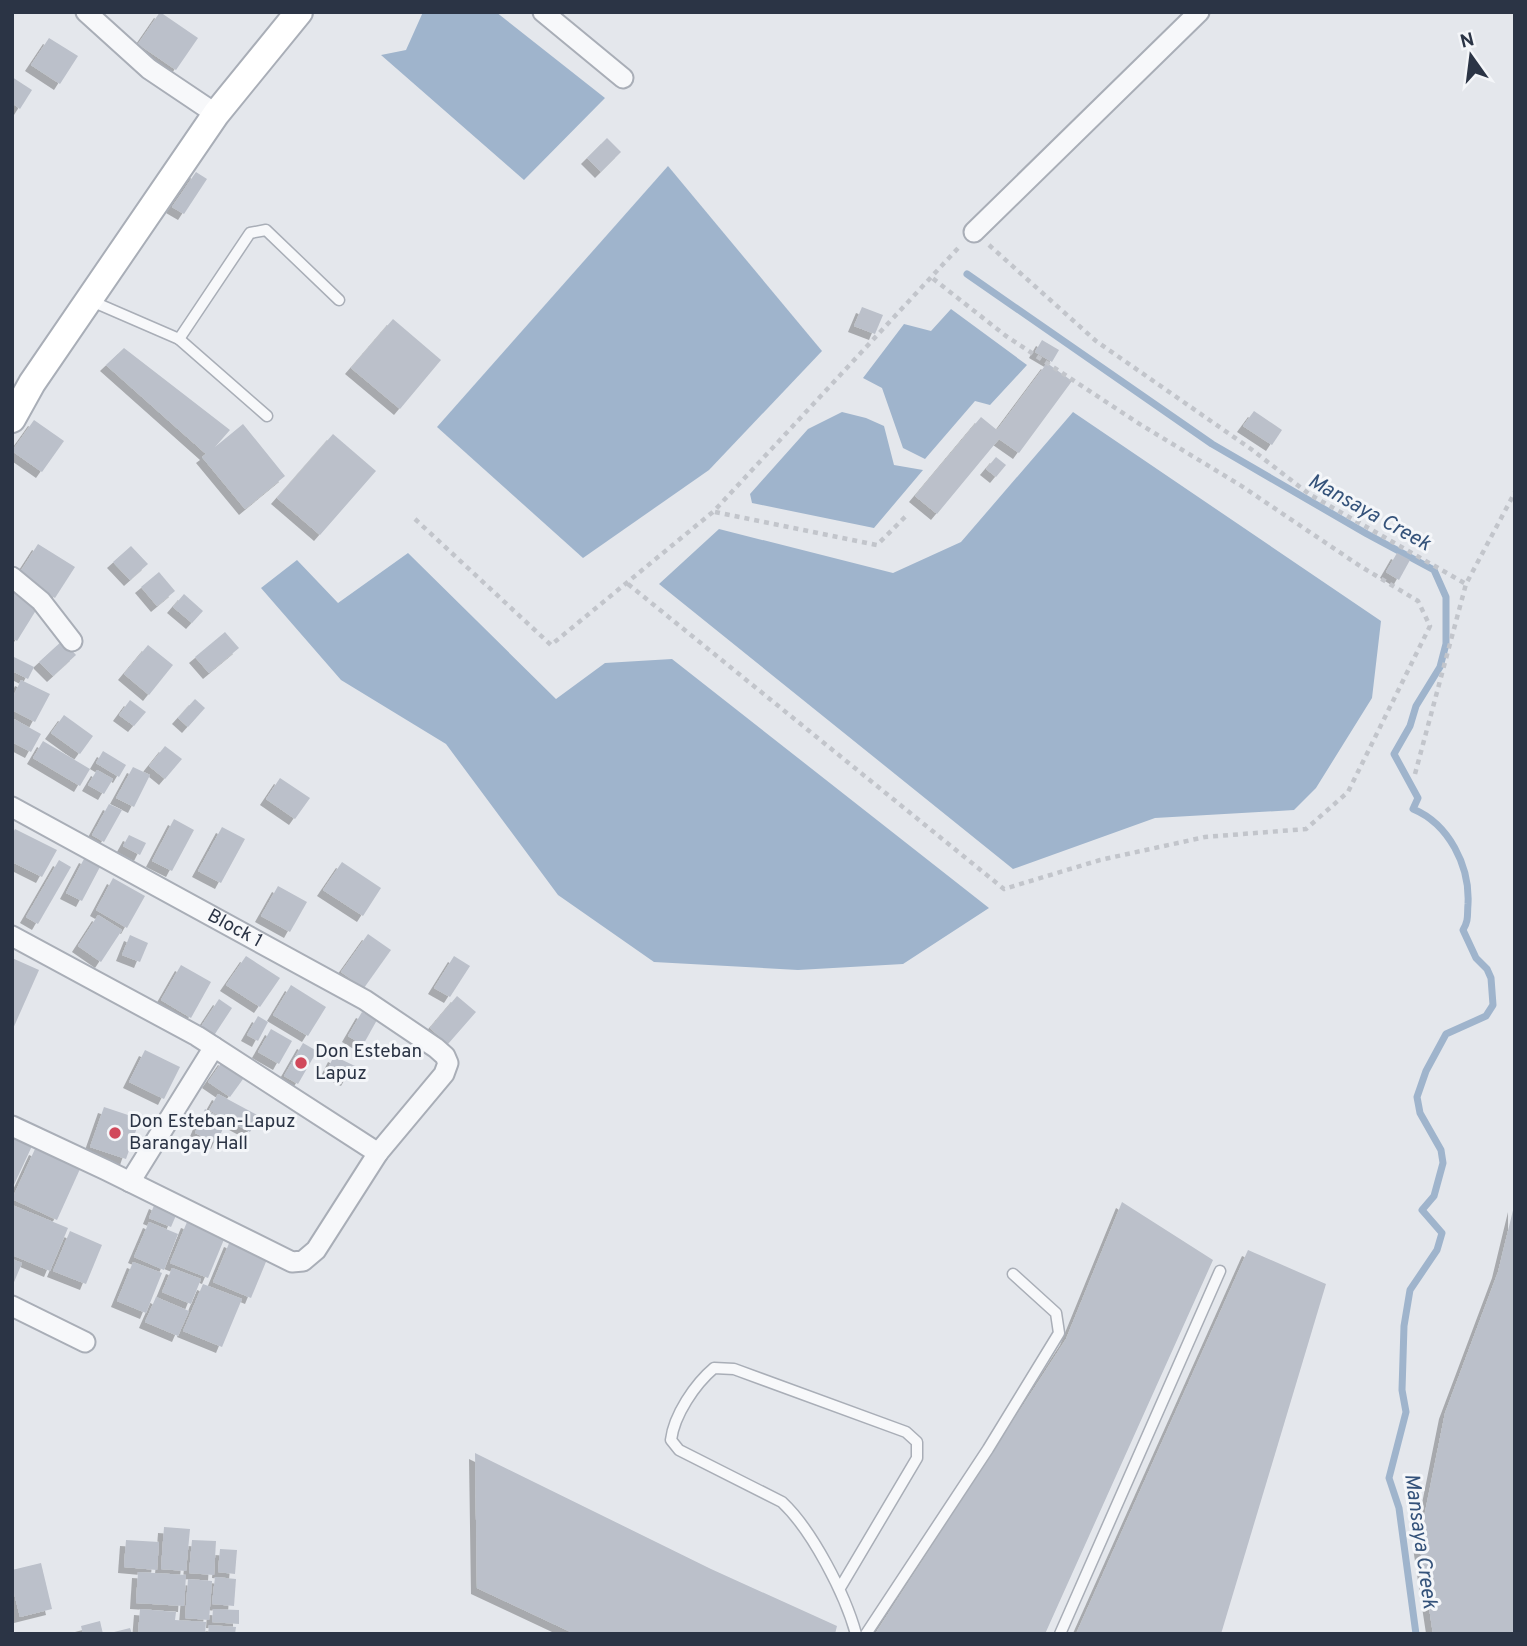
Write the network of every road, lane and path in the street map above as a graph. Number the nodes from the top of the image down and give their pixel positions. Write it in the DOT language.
graph roads {
  1 [pos="86,12"];
  2 [pos="299,12"];
  3 [pos="543,12"];
  4 [pos="1199,12"];
  5 [pos="623,78"];
  6 [pos="216,114"];
  7 [pos="974,232"];
  8 [pos="931,277"];
  9 [pos="89,300"];
  10 [pos="339,300"];
  11 [pos="179,339"];
  12 [pos="267,416"];
  13 [pos="12,419"];
  14 [pos="1515,492"];
  15 [pos="714,512"];
  16 [pos="908,514"];
  17 [pos="415,519"];
  18 [pos="12,578"];
  19 [pos="628,584"];
  20 [pos="1466,584"];
  21 [pos="72,641"];
  22 [pos="1415,774"];
  23 [pos="13,811"];
  24 [pos="12,936"];
  25 [pos="214,1047"];
  26 [pos="12,1126"];
  27 [pos="378,1153"];
  28 [pos="130,1182"];
  29 [pos="1220,1271"];
  30 [pos="1013,1275"];
  31 [pos="12,1306"];
  32 [pos="85,1342"];
  33 [pos="840,1588"];
  34 [pos="856,1634"];
  35 [pos="866,1634"];
  36 [pos="1060,1634"];
  1 -- 6 [label="street"];
  2 -- 6 [label="street"];
  3 -- 5 [label="street"];
  4 -- 7 [label="street"];
  6 -- 9 [label="street"];
  7 -- 8 [label="path"];
  7 -- 20 [label="path"];
  8 -- 15 [label="path"];
  8 -- 19 [label="path"];
  9 -- 11 [label="lane"];
  9 -- 13 [label="street"];
  10 -- 11 [label="lane"];
  11 -- 12 [label="lane"];
  14 -- 20 [label="path"];
  15 -- 16 [label="path"];
  15 -- 19 [label="path"];
  17 -- 19 [label="path"];
  18 -- 21 [label="street"];
  20 -- 22 [label="path"];
  23 -- 27 [label="street, Block 1"];
  24 -- 25 [label="street"];
  25 -- 27 [label="street"];
  25 -- 28 [label="street"];
  26 -- 28 [label="street"];
  27 -- 28 [label="street"];
  29 -- 36 [label="lane"];
  30 -- 35 [label="lane"];
  31 -- 32 [label="street"];
  33 -- 33 [label="lane"];
  33 -- 34 [label="lane"];
}
